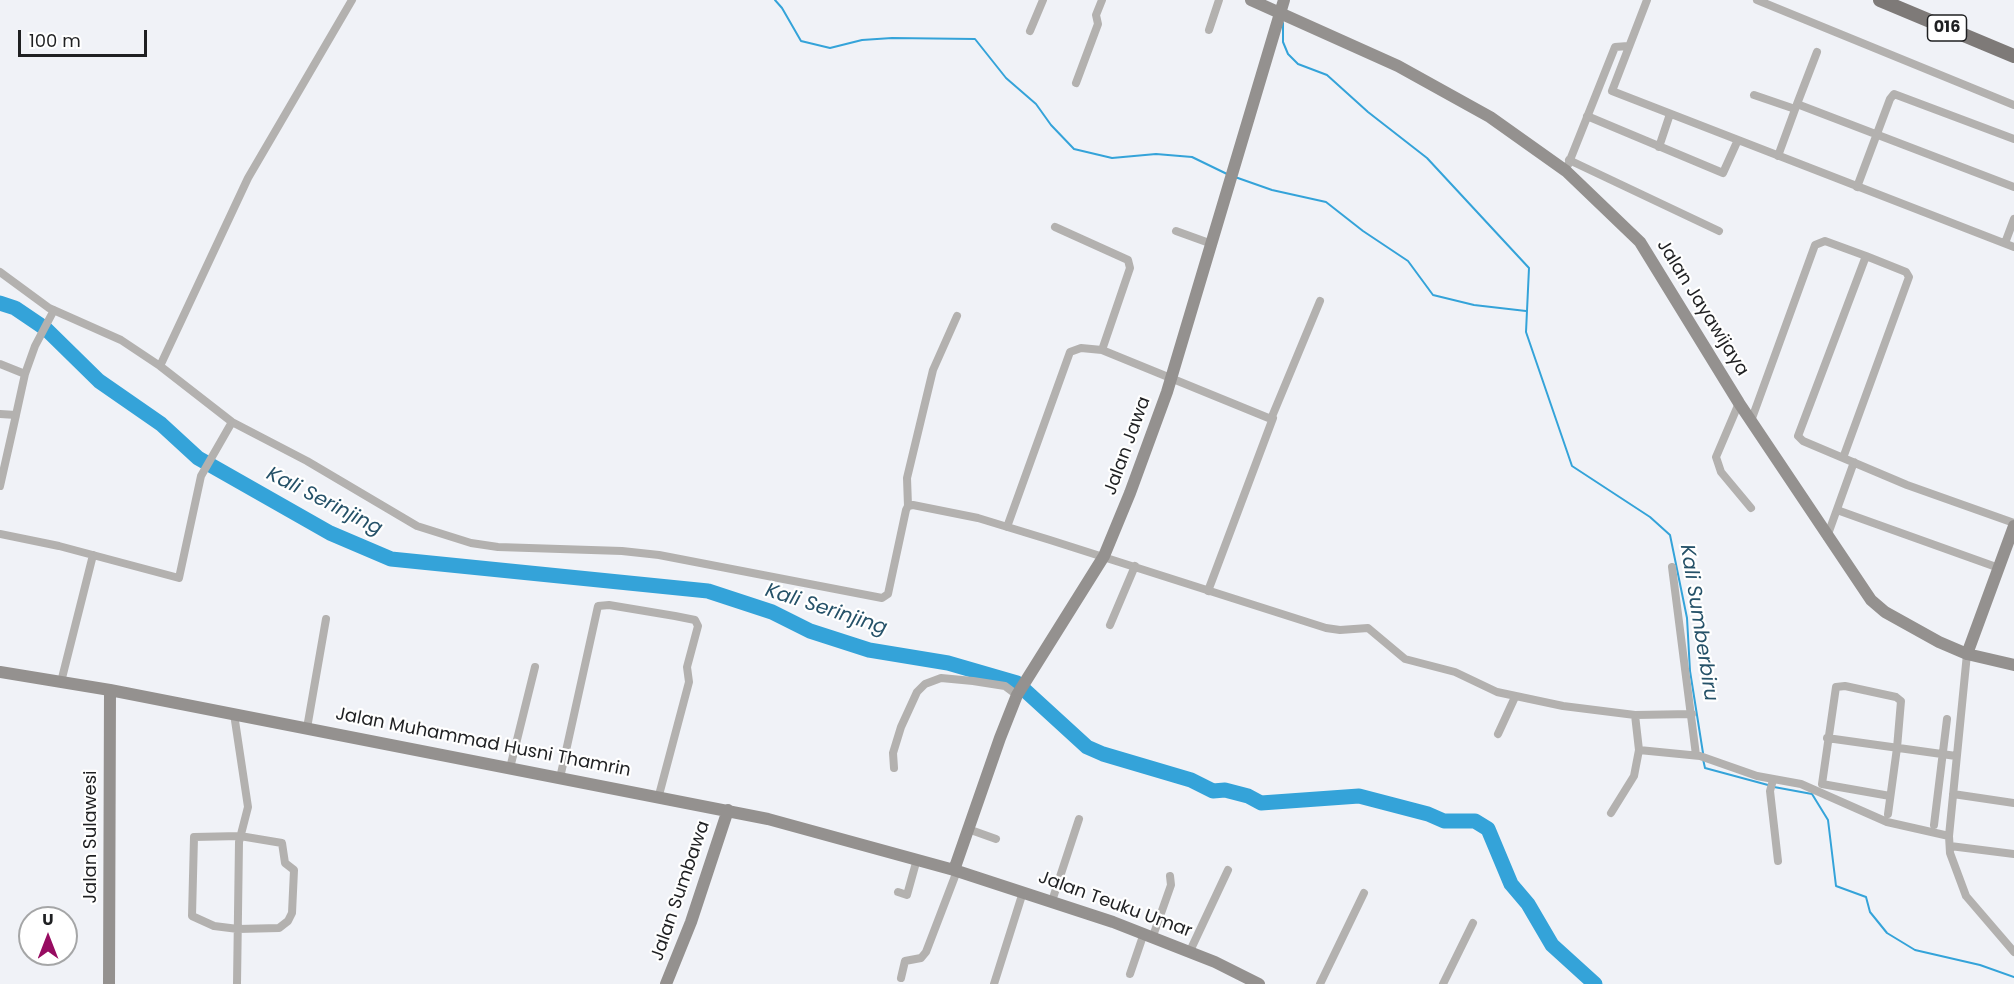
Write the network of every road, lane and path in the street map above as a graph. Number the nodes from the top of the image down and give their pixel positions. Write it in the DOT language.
graph roads {
  1 [pos="352,0"];
  2 [pos="1043,0"];
  3 [pos="1102,0"];
  4 [pos="1219,0"];
  5 [pos="1251,0"];
  6 [pos="1647,0"];
  7 [pos="1757,0"];
  8 [pos="1880,0"];
  9 [pos="1902,4"];
  10 [pos="1284,10"];
  11 [pos="1209,30"];
  12 [pos="1030,31"];
  13 [pos="1628,46"];
  14 [pos="1817,52"];
  15 [pos="2014,56"];
  16 [pos="1076,83"];
  17 [pos="1754,95"];
  18 [pos="2014,105"];
  19 [pos="1796,107"];
  20 [pos="1670,114"];
  21 [pos="1587,116"];
  22 [pos="1877,134"];
  23 [pos="2014,140"];
  24 [pos="1737,141"];
  25 [pos="1659,147"];
  26 [pos="1778,156"];
  27 [pos="1568,166"];
  28 [pos="1857,187"];
  29 [pos="2014,187"];
  30 [pos="2014,219"];
  31 [pos="1056,227"];
  32 [pos="1176,231"];
  33 [pos="1719,231"];
  34 [pos="2005,243"];
  35 [pos="1212,244"];
  36 [pos="2014,247"];
  37 [pos="1866,256"];
  38 [pos="0,272"];
  39 [pos="1320,301"];
  40 [pos="54,310"];
  41 [pos="957,316"];
  42 [pos="1102,350"];
  43 [pos="0,364"];
  44 [pos="160,366"];
  45 [pos="25,374"];
  46 [pos="1170,379"];
  47 [pos="1739,403"];
  48 [pos="0,414"];
  49 [pos="16,415"];
  50 [pos="1272,418"];
  51 [pos="1751,421"];
  52 [pos="230,425"];
  53 [pos="1843,458"];
  54 [pos="1854,462"];
  55 [pos="0,486"];
  56 [pos="908,506"];
  57 [pos="1751,507"];
  58 [pos="1837,510"];
  59 [pos="2014,524"];
  60 [pos="1007,527"];
  61 [pos="0,534"];
  62 [pos="1827,538"];
  63 [pos="93,555"];
  64 [pos="1104,556"];
  65 [pos="1135,566"];
  66 [pos="1672,567"];
  67 [pos="1999,568"];
  68 [pos="1208,591"];
  69 [pos="326,619"];
  70 [pos="1110,625"];
  71 [pos="1967,654"];
  72 [pos="2014,665"];
  73 [pos="535,668"];
  74 [pos="0,672"];
  75 [pos="61,682"];
  76 [pos="110,690"];
  77 [pos="1018,694"];
  78 [pos="1515,697"];
  79 [pos="234,714"];
  80 [pos="1692,714"];
  81 [pos="1635,715"];
  82 [pos="1947,719"];
  83 [pos="307,728"];
  84 [pos="1498,734"];
  85 [pos="1827,738"];
  86 [pos="1897,748"];
  87 [pos="1639,750"];
  88 [pos="1948,755"];
  89 [pos="1701,756"];
  90 [pos="510,768"];
  91 [pos="894,768"];
  92 [pos="560,777"];
  93 [pos="1772,785"];
  94 [pos="1953,794"];
  95 [pos="659,795"];
  96 [pos="1890,796"];
  97 [pos="2014,803"];
  98 [pos="728,810"];
  99 [pos="1611,813"];
  100 [pos="1888,814"];
  101 [pos="1079,819"];
  102 [pos="1934,825"];
  103 [pos="968,830"];
  104 [pos="240,836"];
  105 [pos="1945,838"];
  106 [pos="996,839"];
  107 [pos="2014,854"];
  108 [pos="916,859"];
  109 [pos="1778,861"];
  110 [pos="956,870"];
  111 [pos="1228,870"];
  112 [pos="1170,876"];
  113 [pos="898,892"];
  114 [pos="1023,892"];
  115 [pos="1364,893"];
  116 [pos="1052,901"];
  117 [pos="1473,923"];
  118 [pos="238,929"];
  119 [pos="1148,934"];
  120 [pos="1190,951"];
  121 [pos="2014,952"];
  122 [pos="1130,974"];
  123 [pos="901,978"];
  124 [pos="109,984"];
  125 [pos="237,984"];
  126 [pos="666,984"];
  127 [pos="994,984"];
  128 [pos="1259,984"];
  129 [pos="1320,984"];
  130 [pos="1443,984"];
  1 -- 44 [label="street"];
  2 -- 12 [label="street"];
  3 -- 16 [label="street"];
  4 -- 11 [label="street"];
  5 -- 10 [label="street, Jalan Jayawijaya"];
  6 -- 13 [label="street"];
  7 -- 18 [label="street"];
  8 -- 9 [label="main road, 016"];
  9 -- 15 [label="main road, 016"];
  10 -- 27 [label="street, Jalan Jayawijaya"];
  10 -- 35 [label="street, Jalan Jawa"];
  13 -- 20 [label="street"];
  13 -- 21 [label="street"];
  14 -- 19 [label="street"];
  17 -- 19 [label="street"];
  19 -- 22 [label="street"];
  19 -- 26 [label="street"];
  20 -- 24 [label="street"];
  20 -- 25 [label="street"];
  21 -- 25 [label="street"];
  21 -- 27 [label="street"];
  22 -- 23 [label="street"];
  22 -- 28 [label="street"];
  22 -- 29 [label="street"];
  24 -- 25 [label="street"];
  24 -- 26 [label="street"];
  26 -- 28 [label="street"];
  27 -- 33 [label="street"];
  27 -- 47 [label="street, Jalan Jayawijaya"];
  28 -- 34 [label="street"];
  30 -- 34 [label="street"];
  31 -- 42 [label="street"];
  32 -- 35 [label="street"];
  34 -- 36 [label="street"];
  35 -- 46 [label="street, Jalan Jawa"];
  37 -- 51 [label="street"];
  37 -- 53 [label="street"];
  37 -- 53 [label="street"];
  38 -- 40 [label="street"];
  39 -- 50 [label="street"];
  40 -- 44 [label="street"];
  40 -- 45 [label="street"];
  41 -- 56 [label="street"];
  42 -- 46 [label="street"];
  42 -- 60 [label="street"];
  43 -- 45 [label="street"];
  44 -- 52 [label="street"];
  45 -- 49 [label="street"];
  46 -- 50 [label="street"];
  46 -- 64 [label="street, Jalan Jawa"];
  47 -- 51 [label="street, Jalan Jayawijaya"];
  47 -- 57 [label="street"];
  48 -- 49 [label="street"];
  49 -- 55 [label="street"];
  50 -- 68 [label="street"];
  51 -- 62 [label="street, Jalan Jayawijaya"];
  52 -- 56 [label="street"];
  52 -- 63 [label="street"];
  53 -- 54 [label="street"];
  54 -- 58 [label="street"];
  54 -- 59 [label="street"];
  56 -- 60 [label="street"];
  58 -- 62 [label="street"];
  58 -- 67 [label="street"];
  59 -- 67 [label="street"];
  60 -- 64 [label="street"];
  61 -- 63 [label="street"];
  62 -- 71 [label="street, Jalan Jayawijaya"];
  63 -- 75 [label="street"];
  64 -- 65 [label="street"];
  64 -- 77 [label="street, Jalan Jawa"];
  65 -- 68 [label="street"];
  65 -- 70 [label="street"];
  66 -- 80 [label="street"];
  67 -- 71 [label="street"];
  68 -- 78 [label="street"];
  69 -- 83 [label="street"];
  71 -- 72 [label="street, Jalan Jayawijaya"];
  71 -- 88 [label="street"];
  73 -- 90 [label="street"];
  74 -- 75 [label="street, Jalan Muhammad Husni Thamrin"];
  75 -- 76 [label="street, Jalan Muhammad Husni Thamrin"];
  76 -- 79 [label="street, Jalan Muhammad Husni Thamrin"];
  76 -- 124 [label="street, Jalan Sulawesi"];
  77 -- 91 [label="street"];
  77 -- 103 [label="street, Jalan Jawa"];
  78 -- 81 [label="street"];
  78 -- 84 [label="street"];
  79 -- 83 [label="street, Jalan Muhammad Husni Thamrin"];
  79 -- 104 [label="street"];
  80 -- 81 [label="street"];
  80 -- 89 [label="street"];
  81 -- 87 [label="street"];
  82 -- 88 [label="street"];
  83 -- 90 [label="street, Jalan Muhammad Husni Thamrin"];
  85 -- 86 [label="street"];
  85 -- 86 [label="street"];
  85 -- 96 [label="street"];
  86 -- 88 [label="street"];
  86 -- 96 [label="street"];
  87 -- 89 [label="street"];
  87 -- 99 [label="street"];
  88 -- 94 [label="street"];
  88 -- 102 [label="street"];
  89 -- 93 [label="street"];
  90 -- 92 [label="street, Jalan Muhammad Husni Thamrin"];
  92 -- 95 [label="street, Jalan Muhammad Husni Thamrin"];
  92 -- 95 [label="street"];
  93 -- 105 [label="street"];
  93 -- 109 [label="street"];
  94 -- 97 [label="street"];
  94 -- 105 [label="street"];
  95 -- 98 [label="street, Jalan Muhammad Husni Thamrin"];
  96 -- 100 [label="street"];
  98 -- 108 [label="street, Jalan Muhammad Husni Thamrin"];
  98 -- 126 [label="street, Jalan Sumbawa"];
  101 -- 116 [label="street"];
  103 -- 106 [label="street"];
  103 -- 110 [label="street, Jalan Jawa"];
  104 -- 118 [label="street"];
  104 -- 118 [label="street"];
  104 -- 118 [label="street"];
  105 -- 107 [label="street"];
  105 -- 121 [label="street"];
  108 -- 110 [label="street, Jalan Muhammad Husni Thamrin"];
  108 -- 113 [label="street"];
  110 -- 114 [label="street, Jalan Teuku Umar"];
  110 -- 123 [label="street"];
  111 -- 120 [label="street"];
  112 -- 119 [label="street"];
  114 -- 116 [label="street, Jalan Teuku Umar"];
  114 -- 127 [label="street"];
  115 -- 129 [label="street"];
  116 -- 119 [label="street, Jalan Teuku Umar"];
  117 -- 130 [label="street"];
  118 -- 125 [label="street"];
  119 -- 120 [label="street, Jalan Teuku Umar"];
  119 -- 122 [label="street"];
  120 -- 128 [label="street, Jalan Teuku Umar"];
}
